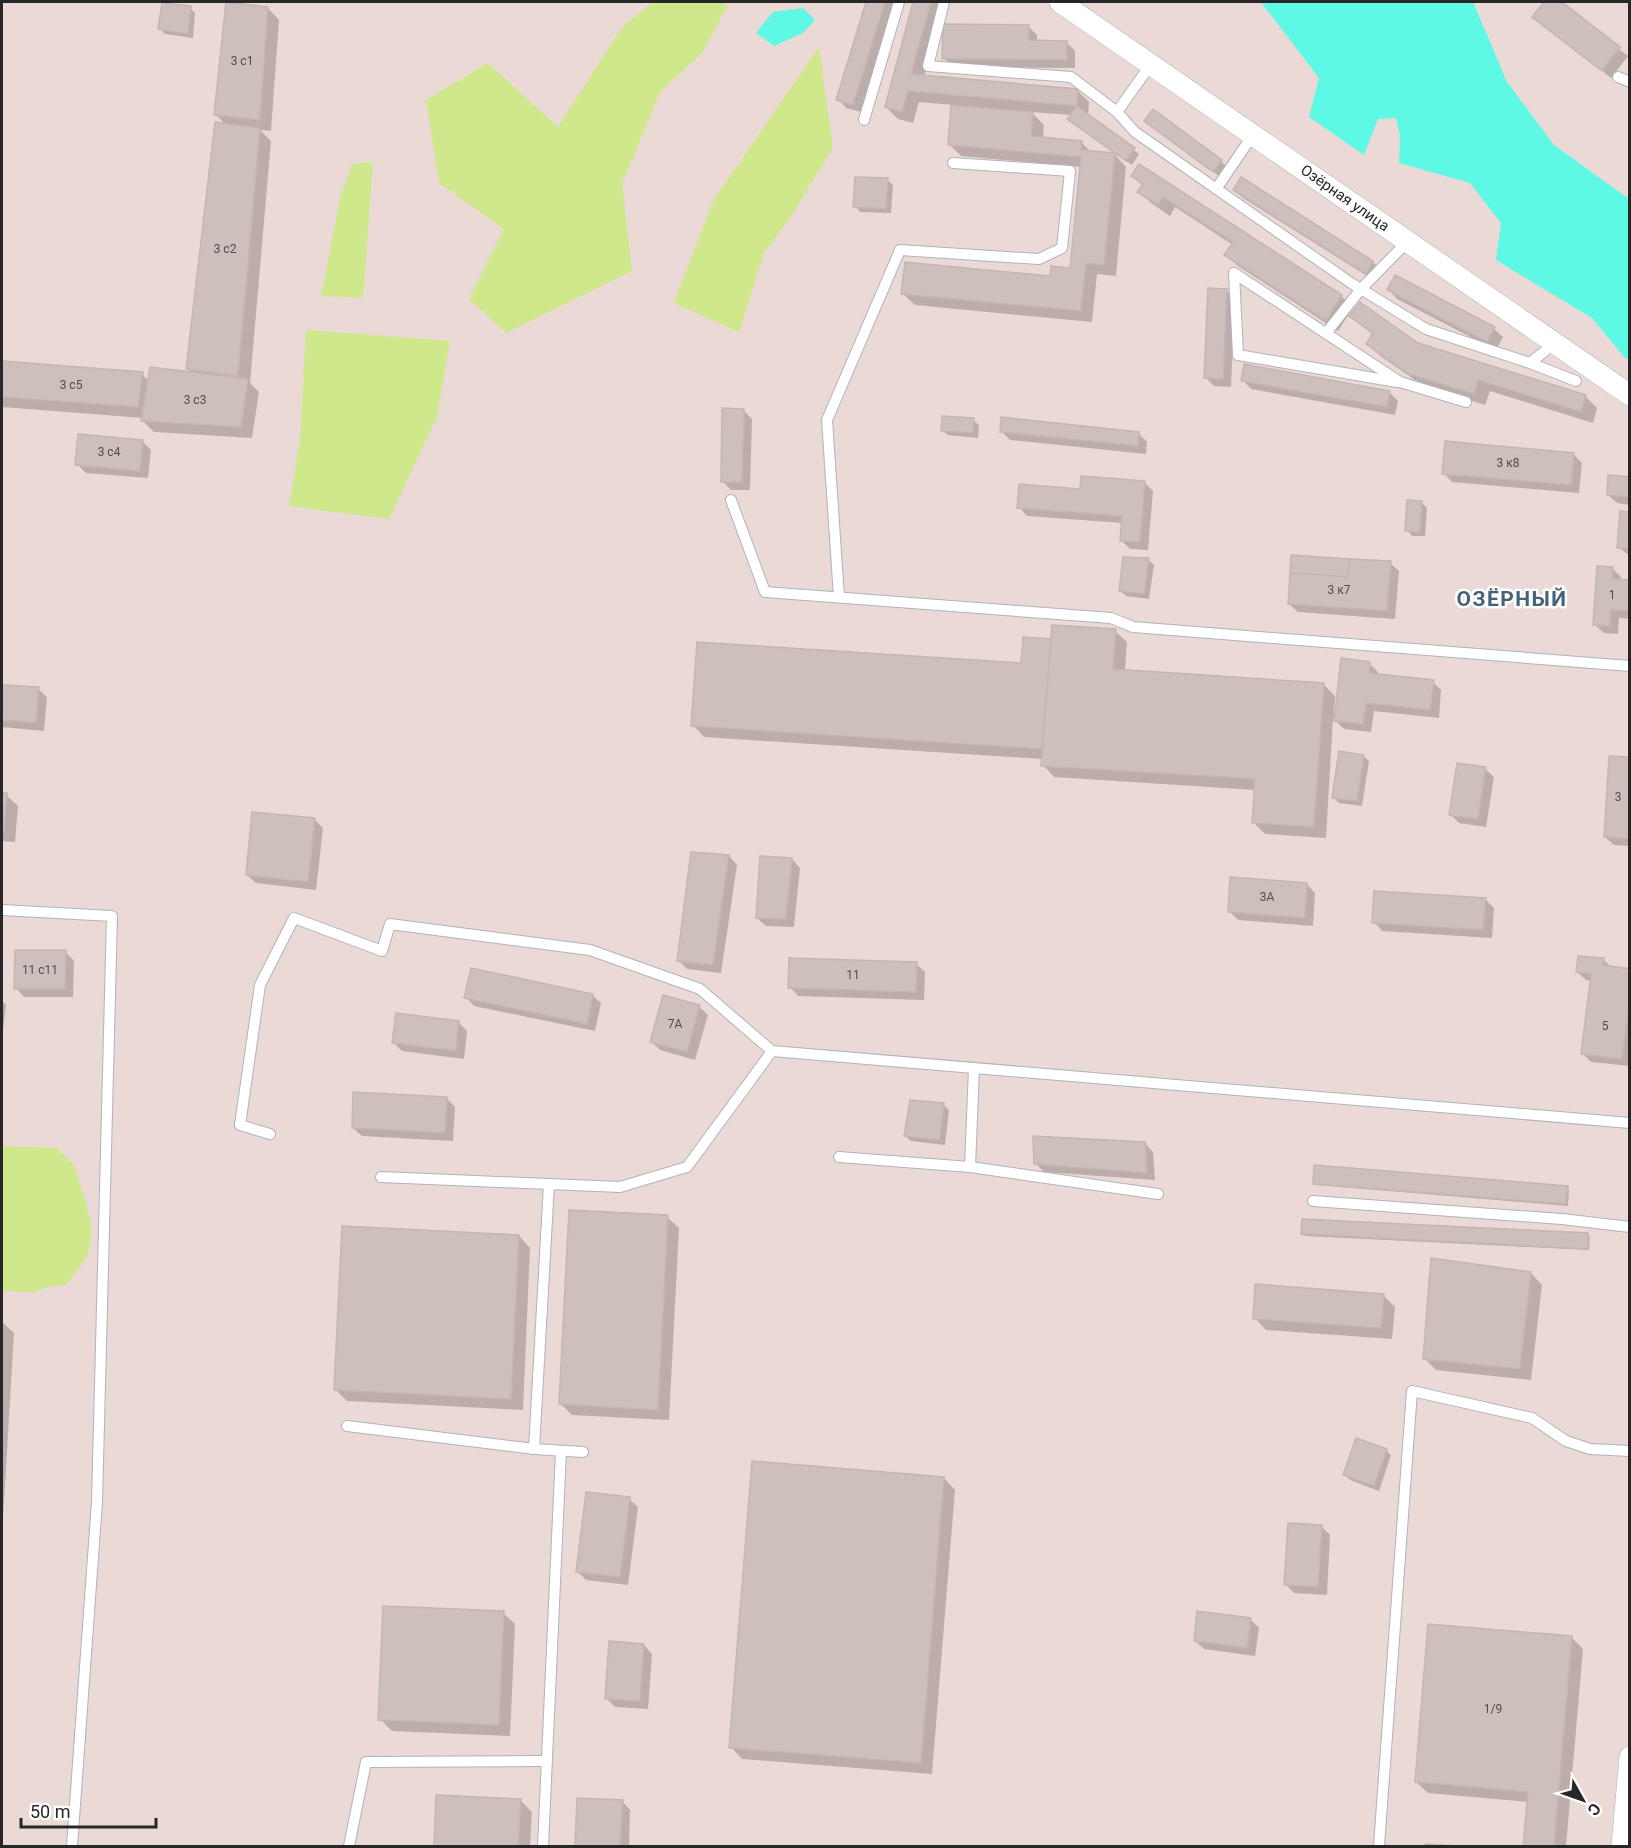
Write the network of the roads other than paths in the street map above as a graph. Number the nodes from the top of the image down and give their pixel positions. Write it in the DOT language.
graph roads {
  1 [pos="898,2"];
  2 [pos="944,2"];
  3 [pos="1060,2"];
  4 [pos="1151,64"];
  5 [pos="1618,77"];
  6 [pos="1629,82"];
  7 [pos="1117,112"];
  8 [pos="864,120"];
  9 [pos="1253,135"];
  10 [pos="953,163"];
  11 [pos="1216,189"];
  12 [pos="1407,242"];
  13 [pos="1361,289"];
  14 [pos="1326,333"];
  15 [pos="1555,343"];
  16 [pos="1530,363"];
  17 [pos="1576,381"];
  18 [pos="1400,382"];
  19 [pos="1629,395"];
  20 [pos="1466,402"];
  21 [pos="731,500"];
  22 [pos="839,597"];
  23 [pos="1629,666"];
  24 [pos="2,910"];
  25 [pos="772,1051"];
  26 [pos="974,1068"];
  27 [pos="1629,1123"];
  28 [pos="270,1134"];
  29 [pos="839,1157"];
  30 [pos="970,1167"];
  31 [pos="381,1177"];
  32 [pos="549,1184"];
  33 [pos="1158,1194"];
  34 [pos="1313,1201"];
  35 [pos="1629,1227"];
  36 [pos="347,1426"];
  37 [pos="534,1449"];
  38 [pos="561,1451"];
  39 [pos="1629,1451"];
  40 [pos="583,1452"];
  41 [pos="1629,1757"];
  42 [pos="546,1761"];
  43 [pos="72,1846"];
  44 [pos="349,1846"];
  45 [pos="543,1846"];
  46 [pos="1379,1846"];
  47 [pos="1622,1846"];
  1 -- 8 [label="lane"];
  2 -- 7 [label="lane"];
  3 -- 4 [label="street, Озёрная улица"];
  4 -- 7 [label="lane"];
  4 -- 9 [label="street, Озёрная улица"];
  5 -- 6 [label="lane"];
  7 -- 11 [label="lane"];
  9 -- 11 [label="lane"];
  9 -- 12 [label="street, Озёрная улица"];
  10 -- 22 [label="lane"];
  11 -- 13 [label="lane"];
  12 -- 13 [label="lane"];
  12 -- 15 [label="street, Озёрная улица"];
  13 -- 14 [label="lane"];
  13 -- 16 [label="lane"];
  14 -- 18 [label="lane"];
  14 -- 18 [label="lane"];
  15 -- 16 [label="lane"];
  15 -- 19 [label="street, Озёрная улица"];
  16 -- 17 [label="lane"];
  18 -- 20 [label="lane"];
  21 -- 22 [label="lane"];
  22 -- 23 [label="lane"];
  24 -- 43 [label="lane"];
  25 -- 26 [label="lane"];
  25 -- 28 [label="lane"];
  25 -- 32 [label="lane"];
  26 -- 27 [label="lane"];
  26 -- 30 [label="lane"];
  29 -- 30 [label="lane"];
  30 -- 33 [label="lane"];
  31 -- 32 [label="lane"];
  32 -- 37 [label="lane"];
  34 -- 35 [label="lane"];
  36 -- 37 [label="lane"];
  37 -- 38 [label="lane"];
  38 -- 40 [label="lane"];
  38 -- 42 [label="lane"];
  39 -- 46 [label="lane"];
  41 -- 47 [label="street"];
  42 -- 44 [label="lane"];
  42 -- 45 [label="lane"];
}
